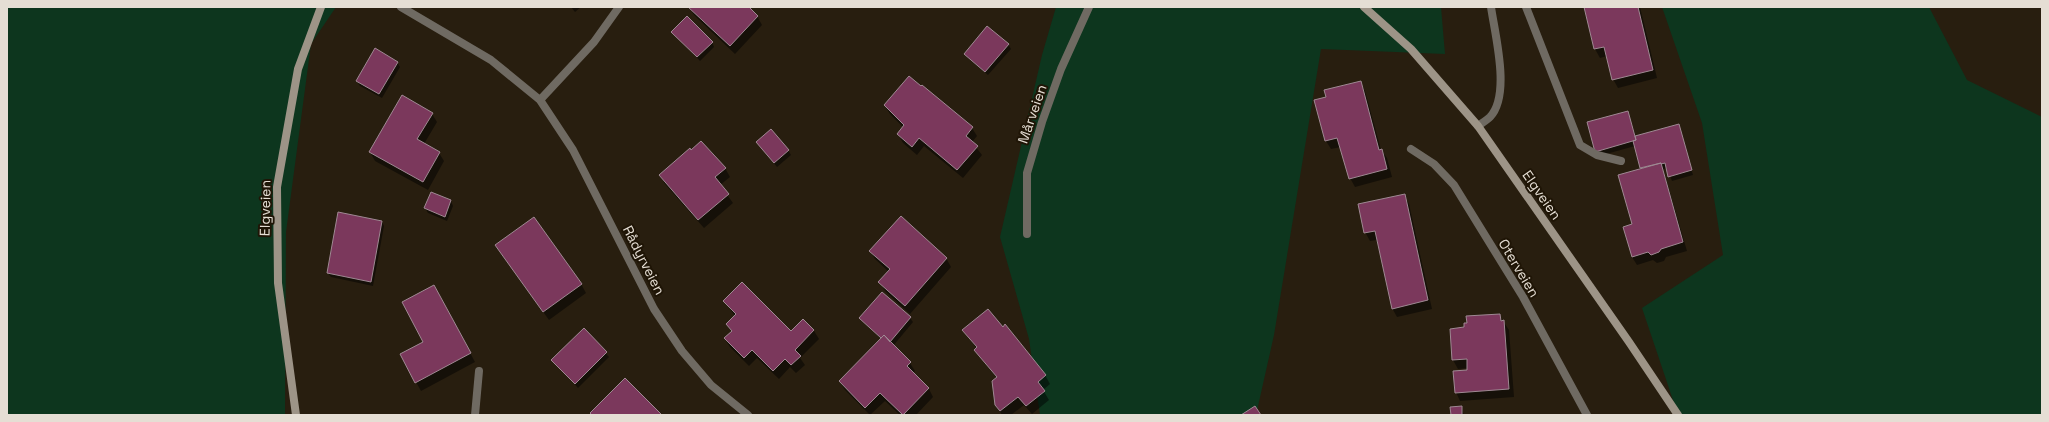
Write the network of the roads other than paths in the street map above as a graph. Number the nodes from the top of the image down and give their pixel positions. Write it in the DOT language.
graph roads {
  1 [pos="321,7"];
  2 [pos="401,7"];
  3 [pos="619,7"];
  4 [pos="1089,7"];
  5 [pos="1364,7"];
  6 [pos="1491,7"];
  7 [pos="1526,7"];
  8 [pos="540,100"];
  9 [pos="1478,126"];
  10 [pos="1411,149"];
  11 [pos="1621,161"];
  12 [pos="1027,234"];
  13 [pos="479,371"];
  14 [pos="296,415"];
  15 [pos="474,415"];
  16 [pos="748,415"];
  17 [pos="1587,415"];
  18 [pos="1678,415"];
  1 -- 14 [label="main road, Elgveien"];
  2 -- 8 [label="street, Rådyrveien"];
  3 -- 8 [label="street"];
  4 -- 12 [label="street, Mårveien"];
  5 -- 9 [label="main road, Elgveien"];
  6 -- 9 [label="street"];
  7 -- 11 [label="street"];
  8 -- 16 [label="street, Rådyrveien"];
  9 -- 18 [label="main road, Elgveien"];
  10 -- 17 [label="street, Oterveien"];
  13 -- 15 [label="street"];
}
